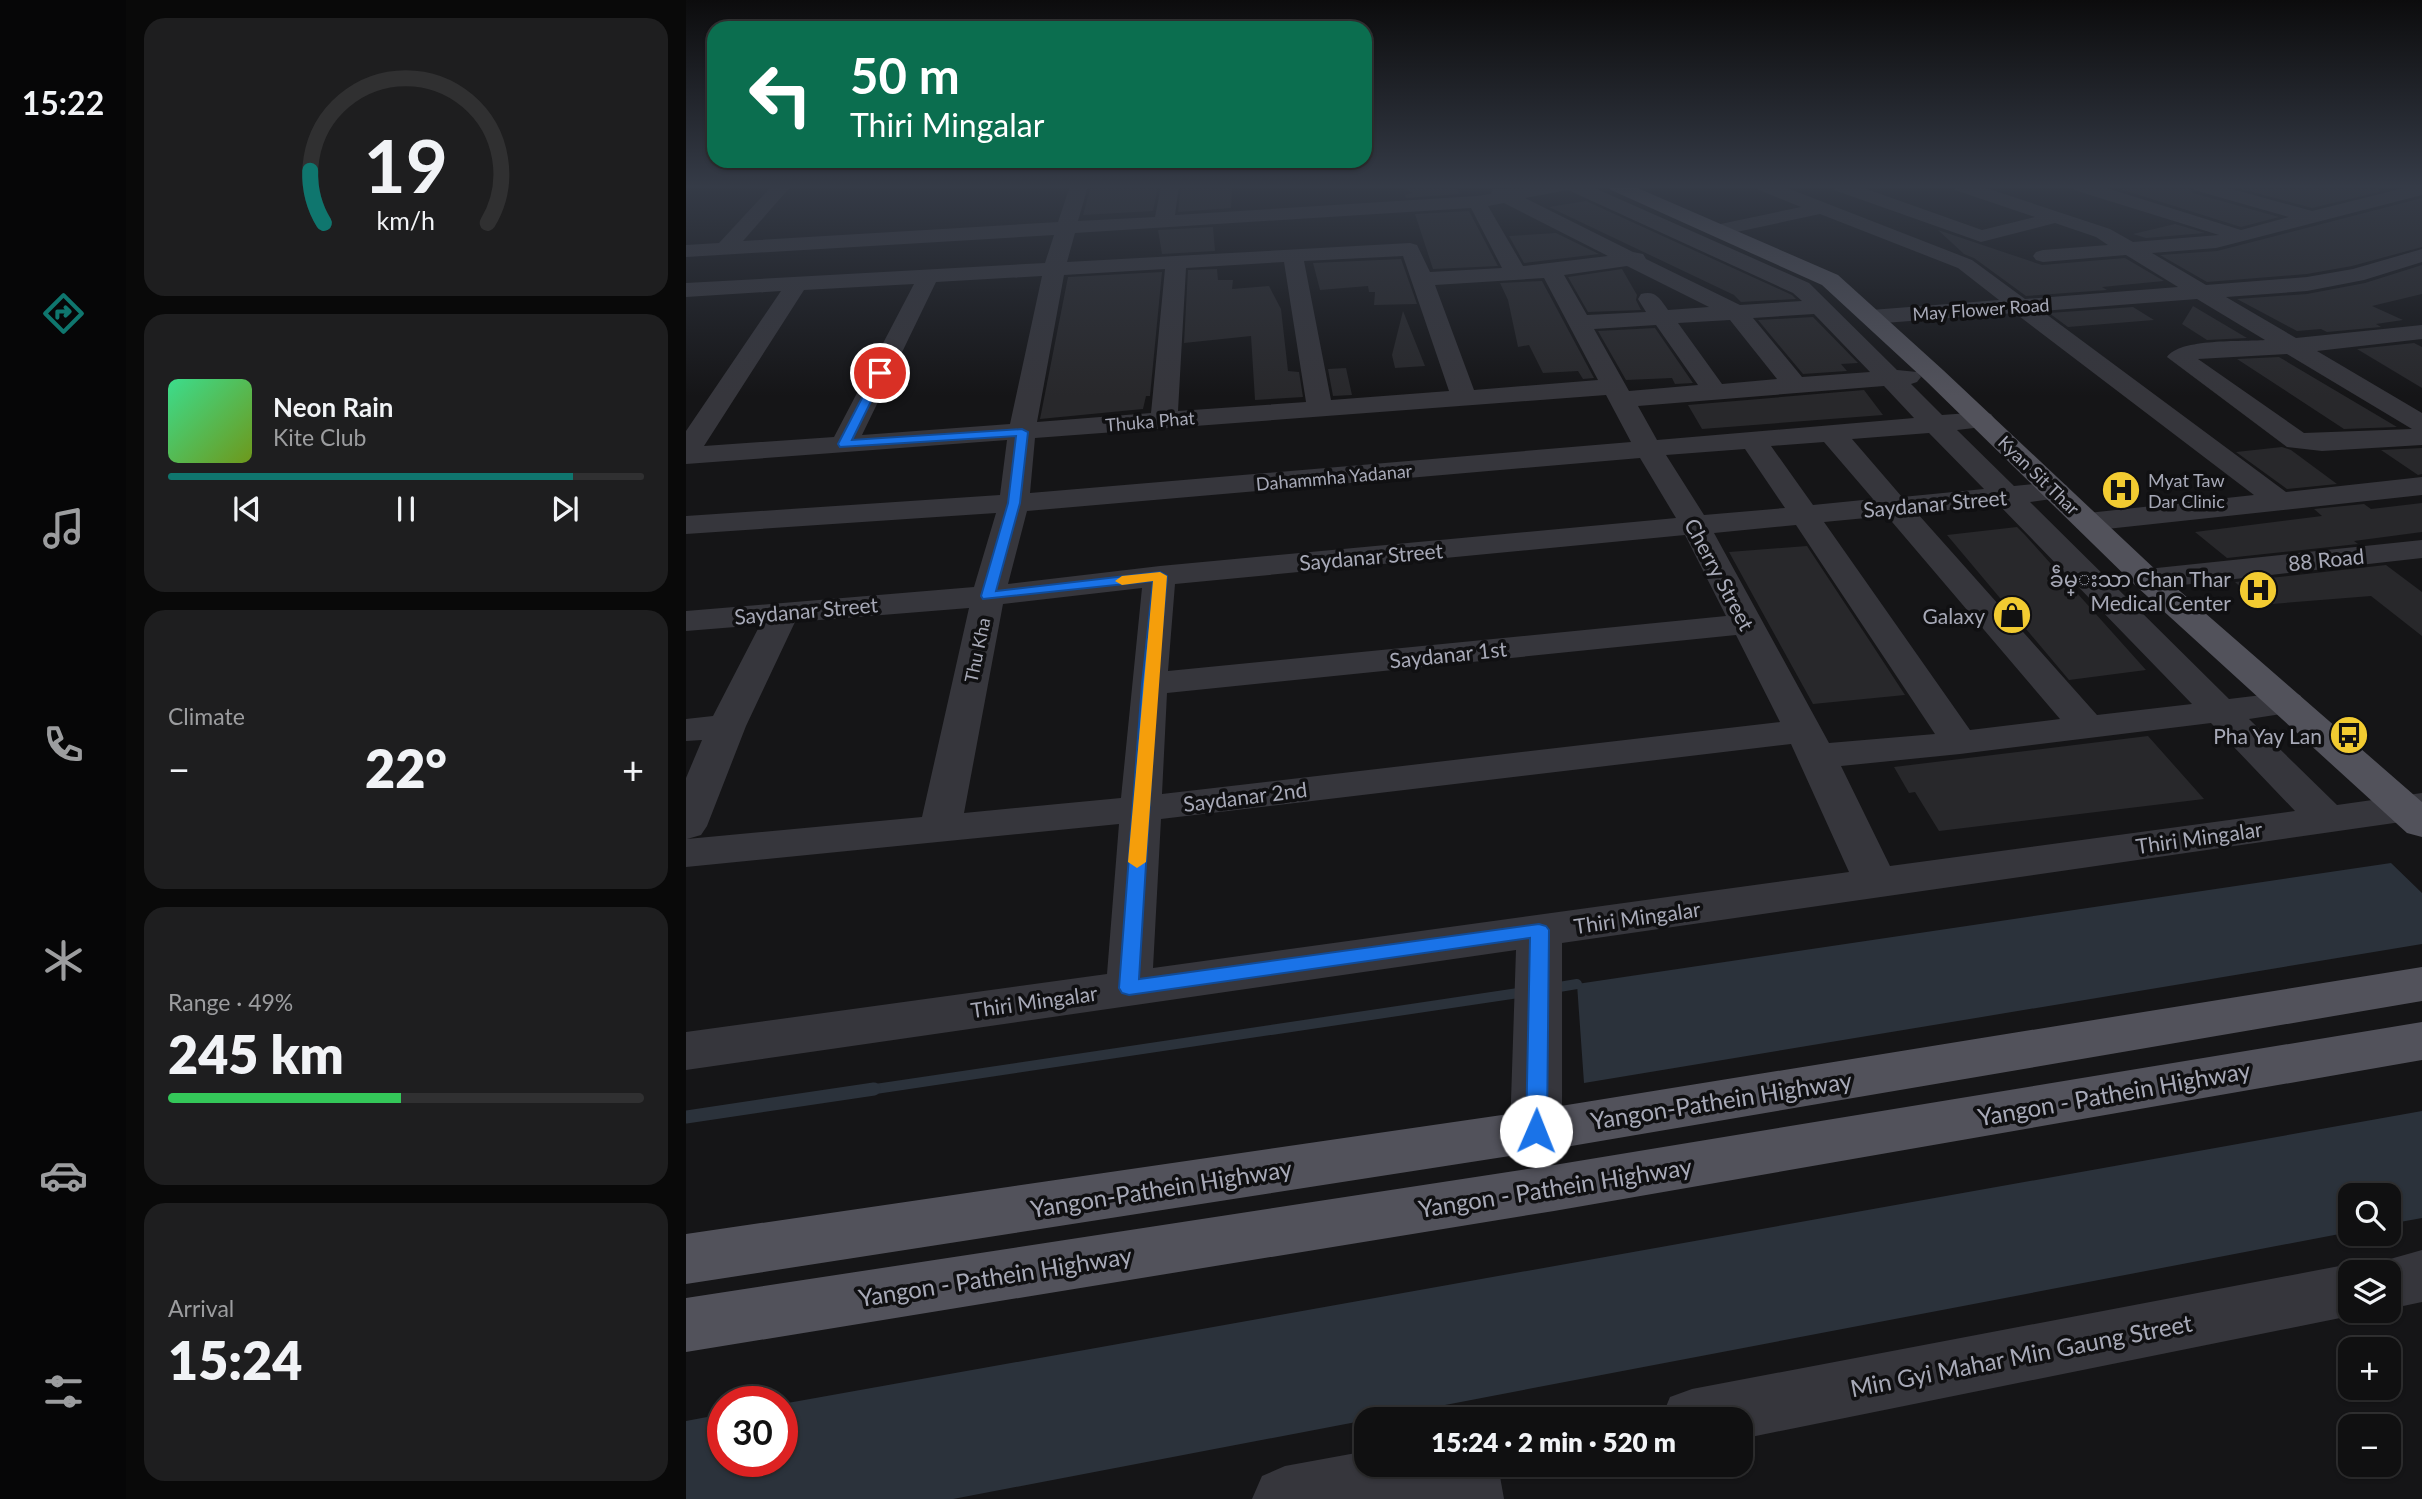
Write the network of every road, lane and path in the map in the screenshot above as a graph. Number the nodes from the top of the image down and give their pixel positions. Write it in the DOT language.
graph roads {
  1 [pos="711,256"];
  2 [pos="1058,256"];
  3 [pos="1293,256"];
  4 [pos="1413,256"];
  5 [pos="1507,256"];
  6 [pos="1620,256"];
  7 [pos="1642,256"];
  8 [pos="1750,256"];
  9 [pos="1769,256"];
  10 [pos="1944,256"];
  11 [pos="2139,256"];
  12 [pos="2419,256"];
  13 [pos="1627,260"];
  14 [pos="1176,263"];
  15 [pos="1054,270"];
  16 [pos="1551,271"];
  17 [pos="1516,273"];
  18 [pos="928,277"];
  19 [pos="686,279"];
  20 [pos="1422,279"];
  21 [pos="797,284"];
  22 [pos="686,290"];
  23 [pos="2201,292"];
  24 [pos="2019,306"];
  25 [pos="1820,307"];
  26 [pos="1737,313"];
  27 [pos="1662,317"];
  28 [pos="1871,317"];
  29 [pos="1579,323"];
  30 [pos="2422,332"];
  31 [pos="2330,342"];
  32 [pos="2292,346"];
  33 [pos="1934,375"];
  34 [pos="1891,379"];
  35 [pos="1796,386"];
  36 [pos="1715,392"];
  37 [pos="1617,393"];
  38 [pos="1464,398"];
  39 [pos="2422,401"];
  40 [pos="2393,407"];
  41 [pos="1320,409"];
  42 [pos="1164,420"];
  43 [pos="1982,421"];
  44 [pos="2422,424"];
  45 [pos="1937,425"];
  46 [pos="1022,432"];
  47 [pos="1832,434"];
  48 [pos="2422,437"];
  49 [pos="1754,441"];
  50 [pos="844,444"];
  51 [pos="1649,450"];
  52 [pos="686,454"];
  53 [pos="2422,486"];
  54 [pos="2056,491"];
  55 [pos="2007,496"];
  56 [pos="2280,501"];
  57 [pos="1014,503"];
  58 [pos="1894,506"];
  59 [pos="1804,515"];
  60 [pos="2088,522"];
  61 [pos="686,525"];
  62 [pos="1695,525"];
  63 [pos="2416,555"];
  64 [pos="1160,576"];
  65 [pos="2147,579"];
  66 [pos="988,596"];
  67 [pos="783,612"];
  68 [pos="686,621"];
  69 [pos="1747,624"];
  70 [pos="1149,684"];
  71 [pos="2287,704"];
  72 [pos="2220,711"];
  73 [pos="727,726"];
  74 [pos="2087,727"];
  75 [pos="686,730"];
  76 [pos="1810,743"];
  77 [pos="1960,743"];
  78 [pos="1140,808"];
  79 [pos="2416,813"];
  80 [pos="2327,819"];
  81 [pos="686,826"];
  82 [pos="941,827"];
  83 [pos="686,853"];
  84 [pos="1876,883"];
  85 [pos="1539,930"];
  86 [pos="2422,984"];
  87 [pos="1129,988"];
  88 [pos="2422,1041"];
  89 [pos="686,1051"];
  90 [pos="1536,1131"];
  91 [pos="686,1259"];
  92 [pos="2422,1276"];
  93 [pos="2401,1280"];
  94 [pos="2338,1292"];
  95 [pos="686,1325"];
  96 [pos="1753,1407"];
  97 [pos="1398,1477"];
  98 [pos="1468,1477"];
  99 [pos="1285,1499"];
  100 [pos="1471,1499"];
  1 -- 19 [label="street"];
  2 -- 15 [label="street, Thu Kha"];
  3 -- 14 [label="street"];
  3 -- 41 [label="street"];
  4 -- 20 [label="street"];
  5 -- 17 [label="street"];
  6 -- 13 [label="street"];
  7 -- 13 [label="street"];
  8 -- 25 [label="street"];
  9 -- 28 [label="main road, Kyan Sit Thar"];
  10 -- 24 [label="street"];
  11 -- 23 [label="street"];
  12 -- 23 [label="street, May Flower Road"];
  13 -- 16 [label="street"];
  13 -- 26 [label="street"];
  13 -- 27 [label="street"];
  14 -- 15 [label="street"];
  14 -- 42 [label="street"];
  15 -- 18 [label="street"];
  15 -- 46 [label="street, Thu Kha"];
  16 -- 17 [label="street"];
  16 -- 29 [label="street, Cherry Street"];
  17 -- 20 [label="street"];
  18 -- 21 [label="street"];
  18 -- 50 [label="street"];
  20 -- 38 [label="street"];
  21 -- 22 [label="street"];
  21 -- 52 [label="street"];
  23 -- 24 [label="street, May Flower Road"];
  23 -- 32 [label="street"];
  24 -- 28 [label="street, May Flower Road"];
  24 -- 56 [label="street"];
  25 -- 26 [label="street"];
  25 -- 34 [label="street"];
  26 -- 27 [label="street"];
  26 -- 35 [label="street"];
  27 -- 29 [label="street"];
  27 -- 36 [label="street"];
  28 -- 33 [label="main road, Kyan Sit Thar"];
  29 -- 37 [label="street, Cherry Street"];
  30 -- 31 [label="street"];
  31 -- 32 [label="street"];
  31 -- 39 [label="street"];
  32 -- 40 [label="street"];
  32 -- 48 [label="street"];
  33 -- 34 [label="street, Thuka Phat"];
  33 -- 43 [label="main road, Kyan Sit Thar"];
  34 -- 35 [label="street, Thuka Phat"];
  34 -- 45 [label="street"];
  35 -- 36 [label="street, Thuka Phat"];
  36 -- 37 [label="street, Thuka Phat"];
  37 -- 38 [label="street, Thuka Phat"];
  37 -- 51 [label="street, Cherry Street"];
  38 -- 41 [label="street, Thuka Phat"];
  39 -- 40 [label="street"];
  40 -- 44 [label="street"];
  41 -- 42 [label="street, Thuka Phat"];
  42 -- 46 [label="street, Thuka Phat"];
  43 -- 45 [label="street, Dahammha Yadanar"];
  43 -- 54 [label="main road, Kyan Sit Thar"];
  45 -- 47 [label="street, Dahammha Yadanar"];
  45 -- 55 [label="street"];
  46 -- 50 [label="street, Thuka Phat"];
  46 -- 57 [label="street, Thu Kha"];
  47 -- 49 [label="street, Dahammha Yadanar"];
  47 -- 58 [label="street"];
  49 -- 51 [label="street, Dahammha Yadanar"];
  49 -- 59 [label="street"];
  50 -- 52 [label="street, Thuka Phat"];
  51 -- 57 [label="street, Dahammha Yadanar"];
  51 -- 62 [label="street, Cherry Street"];
  53 -- 56 [label="street"];
  54 -- 55 [label="street, Saydanar Street"];
  54 -- 60 [label="main road, Kyan Sit Thar"];
  55 -- 58 [label="street, Saydanar Street"];
  55 -- 72 [label="street"];
  56 -- 60 [label="street"];
  57 -- 61 [label="street, Dahammha Yadanar"];
  57 -- 66 [label="street, Thu Kha"];
  58 -- 59 [label="street, Saydanar Street"];
  58 -- 74 [label="street"];
  59 -- 62 [label="street, Saydanar Street"];
  59 -- 77 [label="street"];
  60 -- 65 [label="main road, Kyan Sit Thar"];
  62 -- 64 [label="street, Saydanar Street"];
  62 -- 69 [label="street, Cherry Street"];
  63 -- 65 [label="street, 88 Road"];
  64 -- 66 [label="street, Saydanar Street"];
  64 -- 70 [label="street"];
  65 -- 71 [label="main road, Kyan Sit Thar"];
  66 -- 67 [label="street, Saydanar Street"];
  66 -- 82 [label="street, Thu Kha"];
  67 -- 68 [label="street, Saydanar Street"];
  67 -- 73 [label="street"];
  69 -- 70 [label="street, Saydanar 1st"];
  69 -- 76 [label="street, Cherry Street"];
  70 -- 78 [label="street"];
  71 -- 72 [label="street, Saydanar 2nd"];
  71 -- 79 [label="main road, Kyan Sit Thar"];
  72 -- 74 [label="street, Saydanar 2nd"];
  72 -- 80 [label="street"];
  73 -- 75 [label="street"];
  73 -- 81 [label="street"];
  74 -- 77 [label="street, Saydanar 2nd"];
  76 -- 77 [label="street, Saydanar 2nd"];
  76 -- 78 [label="street, Saydanar 2nd"];
  76 -- 84 [label="street, Cherry Street"];
  78 -- 82 [label="street, Saydanar 2nd"];
  78 -- 87 [label="street"];
  79 -- 80 [label="street, Thiri Mingalar"];
  80 -- 84 [label="street, Thiri Mingalar"];
  82 -- 83 [label="street, Saydanar 2nd"];
  84 -- 85 [label="street, Thiri Mingalar"];
  85 -- 87 [label="street, Thiri Mingalar"];
  85 -- 90 [label="street"];
  86 -- 90 [label="main road, Yangon-Pathein Highway"];
  87 -- 89 [label="street, Thiri Mingalar"];
  88 -- 95 [label="main road, Yangon - Pathein Highway"];
  90 -- 91 [label="main road, Yangon-Pathein Highway"];
  92 -- 93 [label="street"];
  94 -- 96 [label="street, Min Gyi Mahar Min Gaung Street"];
  97 -- 99 [label="street"];
  98 -- 100 [label="street"];
}
